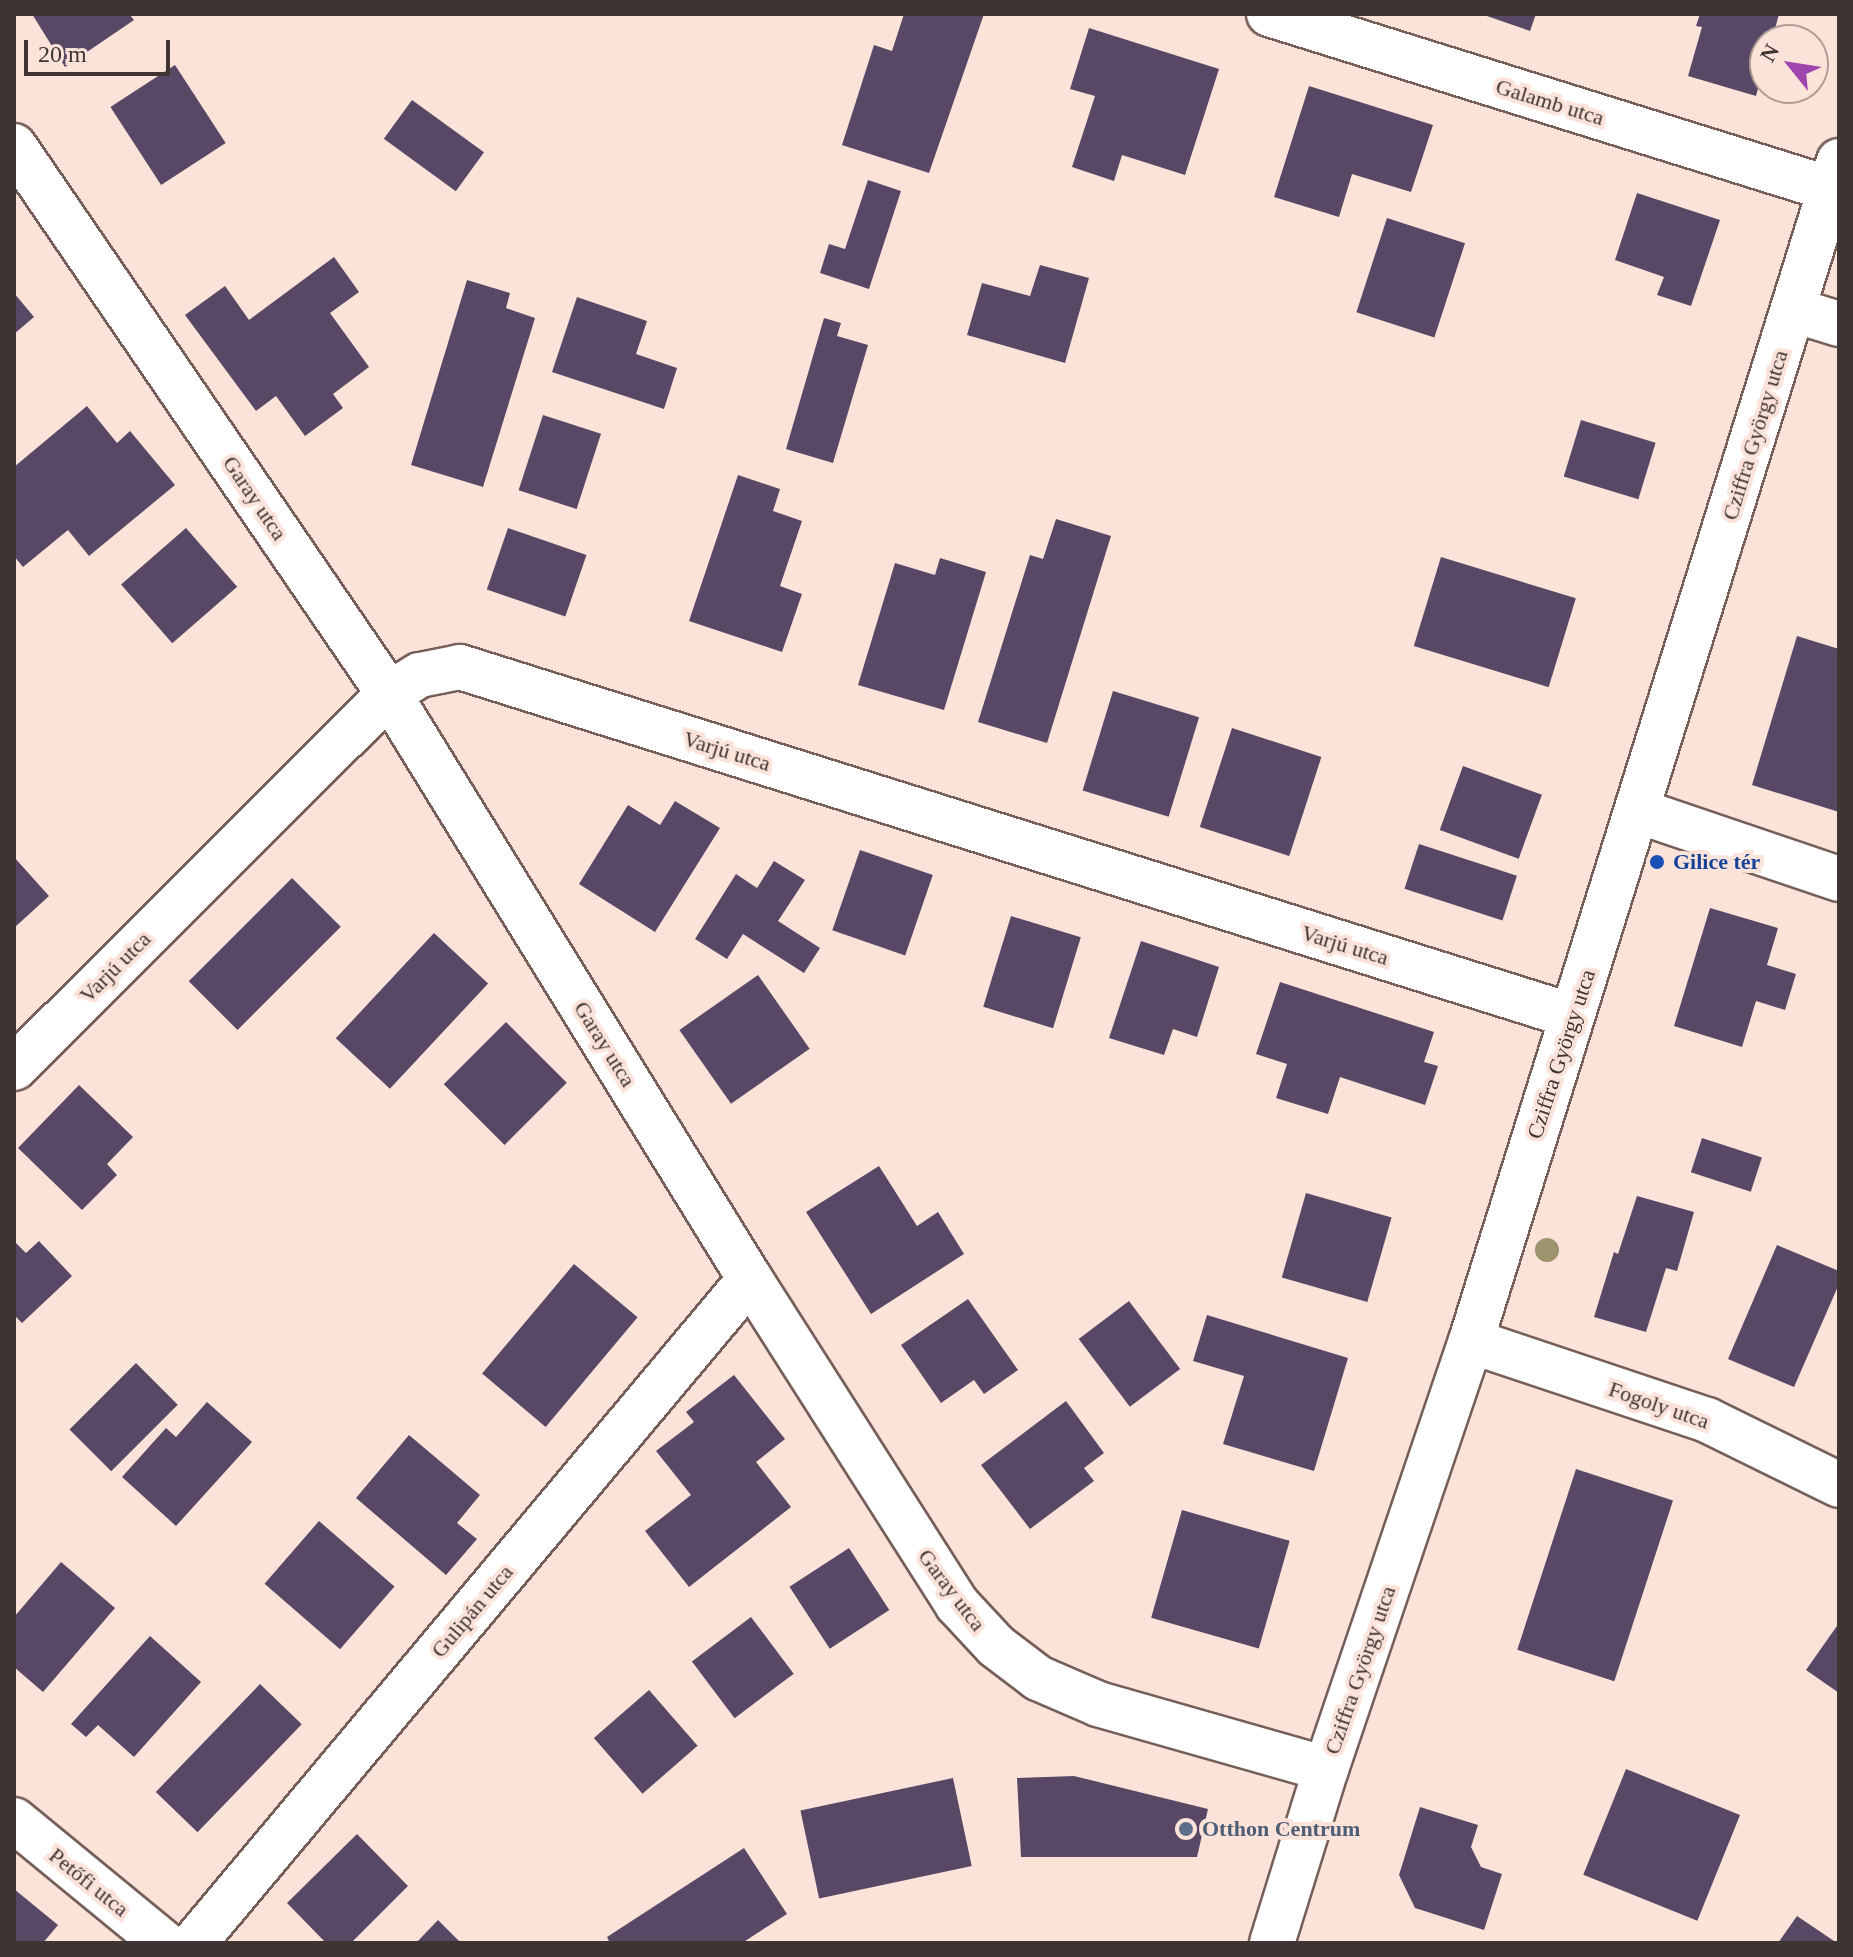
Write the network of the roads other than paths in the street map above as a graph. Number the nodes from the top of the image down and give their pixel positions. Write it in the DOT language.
graph roads {
  1 [pos="1269,14"];
  2 [pos="14,146"];
  3 [pos="1835,175"];
  4 [pos="1794,310"];
  5 [pos="1839,324"];
  6 [pos="389,694"];
  7 [pos="1638,811"];
  8 [pos="1839,879"];
  9 [pos="1572,1016"];
  10 [pos="14,1068"];
  11 [pos="750,1279"];
  12 [pos="1471,1341"];
  13 [pos="1839,1485"];
  14 [pos="1326,1769"];
  15 [pos="14,1820"];
  16 [pos="164,1943"];
  17 [pos="194,1943"];
  18 [pos="1272,1943"];
  1 -- 3 [label="street, Galamb utca"];
  2 -- 6 [label="street, Garay utca"];
  3 -- 4 [label="street, Cziffra György utca"];
  4 -- 5 [label="street"];
  4 -- 7 [label="street, Cziffra György utca"];
  6 -- 9 [label="street, Varjú utca"];
  6 -- 10 [label="street, Varjú utca"];
  6 -- 11 [label="street, Garay utca"];
  7 -- 8 [label="street"];
  7 -- 9 [label="street, Cziffra György utca"];
  9 -- 12 [label="street, Cziffra György utca"];
  11 -- 14 [label="street, Garay utca"];
  11 -- 17 [label="street, Gulipán utca"];
  12 -- 13 [label="street, Fogoly utca"];
  12 -- 14 [label="street, Cziffra György utca"];
  14 -- 18 [label="street, Cziffra György utca"];
  15 -- 16 [label="street, Petőfi utca"];
}
